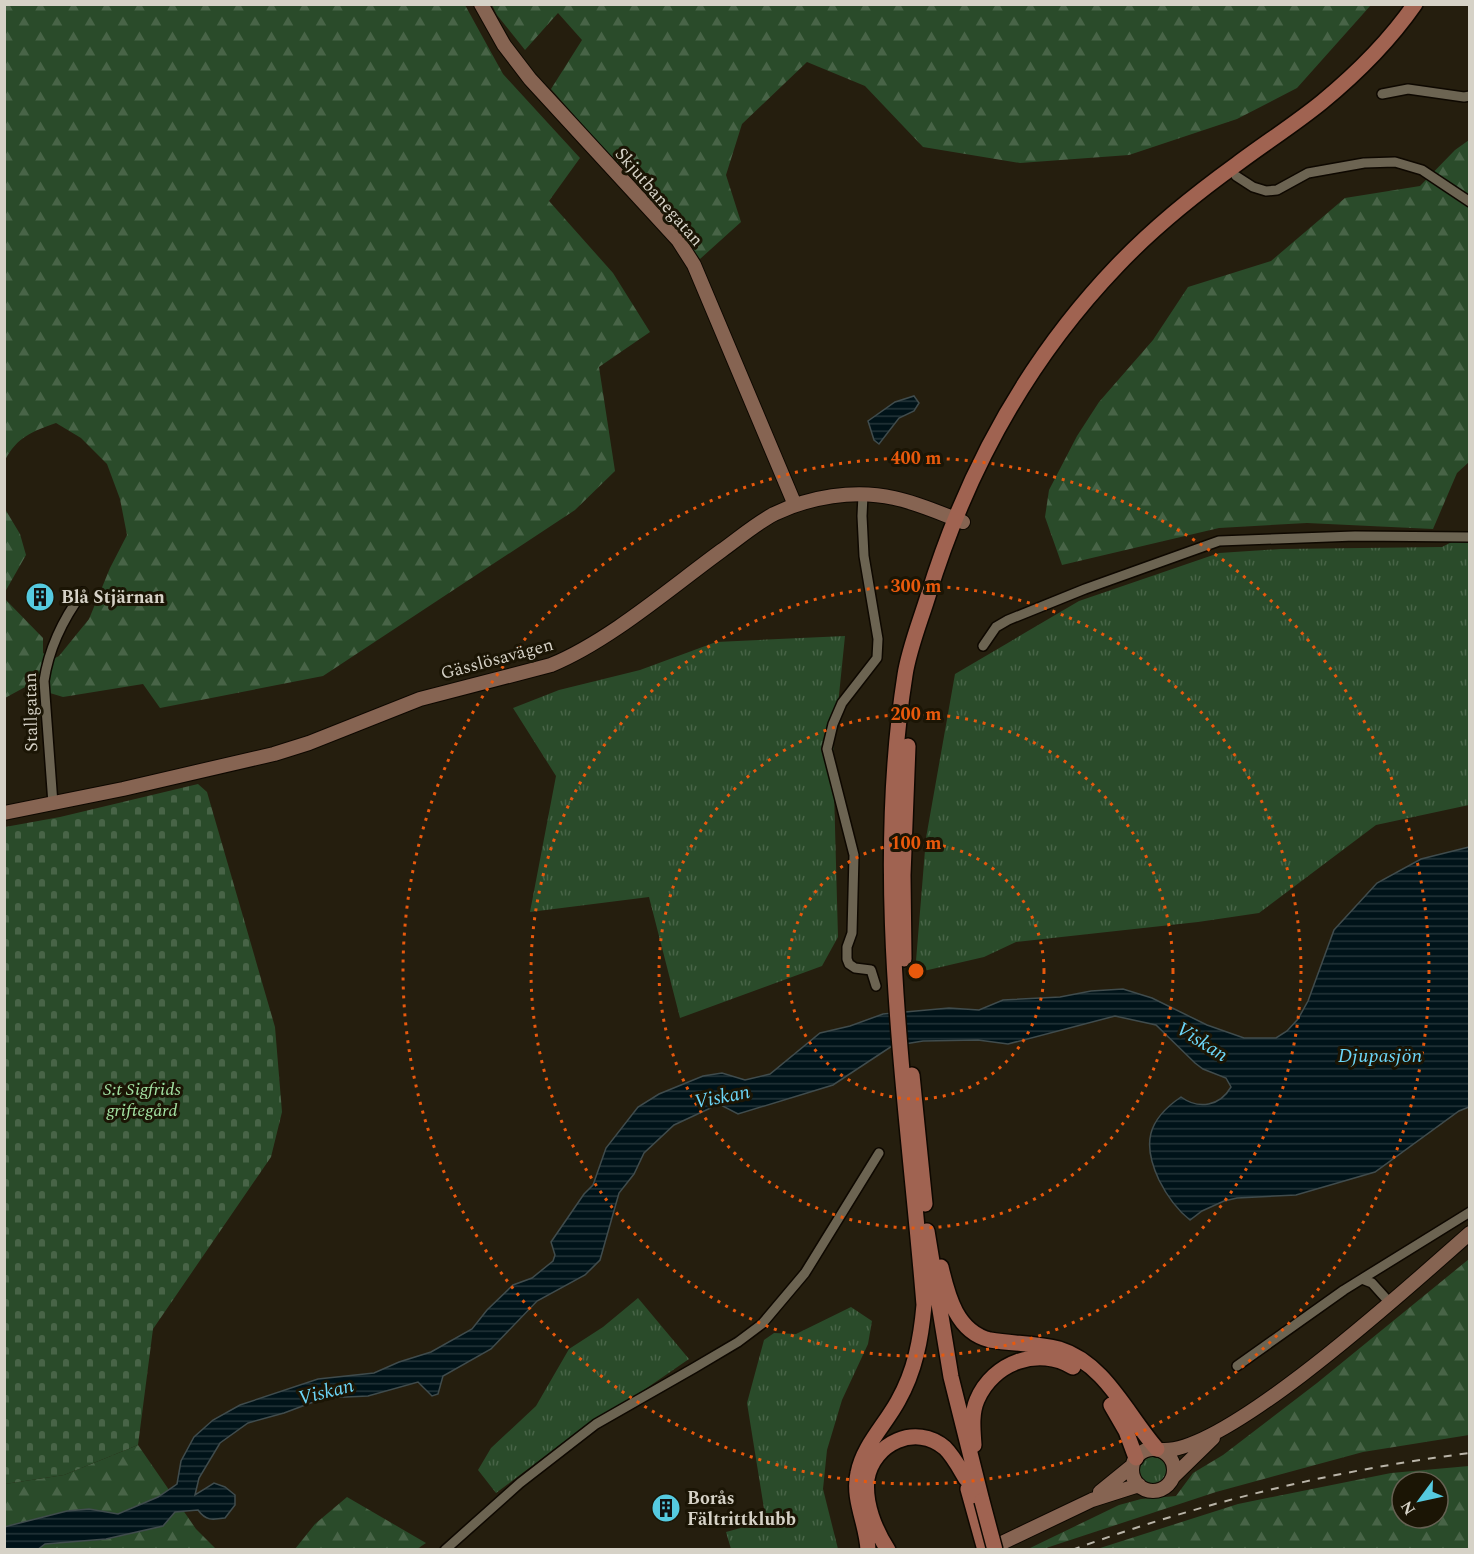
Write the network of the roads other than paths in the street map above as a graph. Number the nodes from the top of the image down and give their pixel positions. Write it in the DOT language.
graph roads {
  1 [pos="481,4"];
  2 [pos="1415,4"];
  3 [pos="1425,4"];
  4 [pos="1382,94"];
  5 [pos="1470,96"];
  6 [pos="1236,176"];
  7 [pos="1470,202"];
  8 [pos="863,495"];
  9 [pos="795,505"];
  10 [pos="958,520"];
  11 [pos="1470,537"];
  12 [pos="83,592"];
  13 [pos="983,646"];
  14 [pos="53,804"];
  15 [pos="4,813"];
  16 [pos="876,986"];
  17 [pos="879,1153"];
  18 [pos="1470,1212"];
  19 [pos="922,1223"];
  20 [pos="1470,1233"];
  21 [pos="1362,1280"];
  22 [pos="1390,1303"];
  23 [pos="1237,1366"];
  24 [pos="1218,1432"];
  25 [pos="1160,1450"];
  26 [pos="1134,1462"];
  27 [pos="1173,1477"];
  28 [pos="966,1479"];
  29 [pos="1138,1485"];
  30 [pos="978,1498"];
  31 [pos="1092,1500"];
  32 [pos="445,1550"];
  33 [pos="868,1550"];
  34 [pos="888,1550"];
  35 [pos="986,1550"];
  36 [pos="995,1550"];
  1 -- 9 [label="street, Skjutbanegatan"];
  2 -- 10 [label="main road"];
  3 -- 6 [label="main road"];
  4 -- 5 [label="street"];
  6 -- 7 [label="street"];
  6 -- 10 [label="main road"];
  8 -- 9 [label="street, Gässlösavägen"];
  8 -- 10 [label="street, Gässlösavägen"];
  8 -- 16 [label="street"];
  9 -- 14 [label="street, Gässlösavägen"];
  10 -- 19 [label="main road"];
  11 -- 13 [label="street"];
  12 -- 14 [label="street, Stallgatan"];
  14 -- 15 [label="street, Gässlösavägen"];
  17 -- 32 [label="street"];
  18 -- 21 [label="street"];
  19 -- 25 [label="main road"];
  19 -- 28 [label="main road"];
  19 -- 30 [label="main road"];
  19 -- 33 [label="main road"];
  20 -- 22 [label="street"];
  21 -- 22 [label="street"];
  21 -- 23 [label="street"];
  22 -- 24 [label="street"];
  24 -- 25 [label="street"];
  24 -- 27 [label="street"];
  25 -- 26 [label="street"];
  25 -- 27 [label="street"];
  26 -- 29 [label="street"];
  26 -- 30 [label="main road"];
  26 -- 31 [label="street"];
  27 -- 29 [label="street"];
  28 -- 30 [label="main road"];
  28 -- 34 [label="main road"];
  29 -- 31 [label="street"];
  30 -- 35 [label="main road"];
  30 -- 36 [label="main road, bridge"];
  31 -- 35 [label="street"];
}
